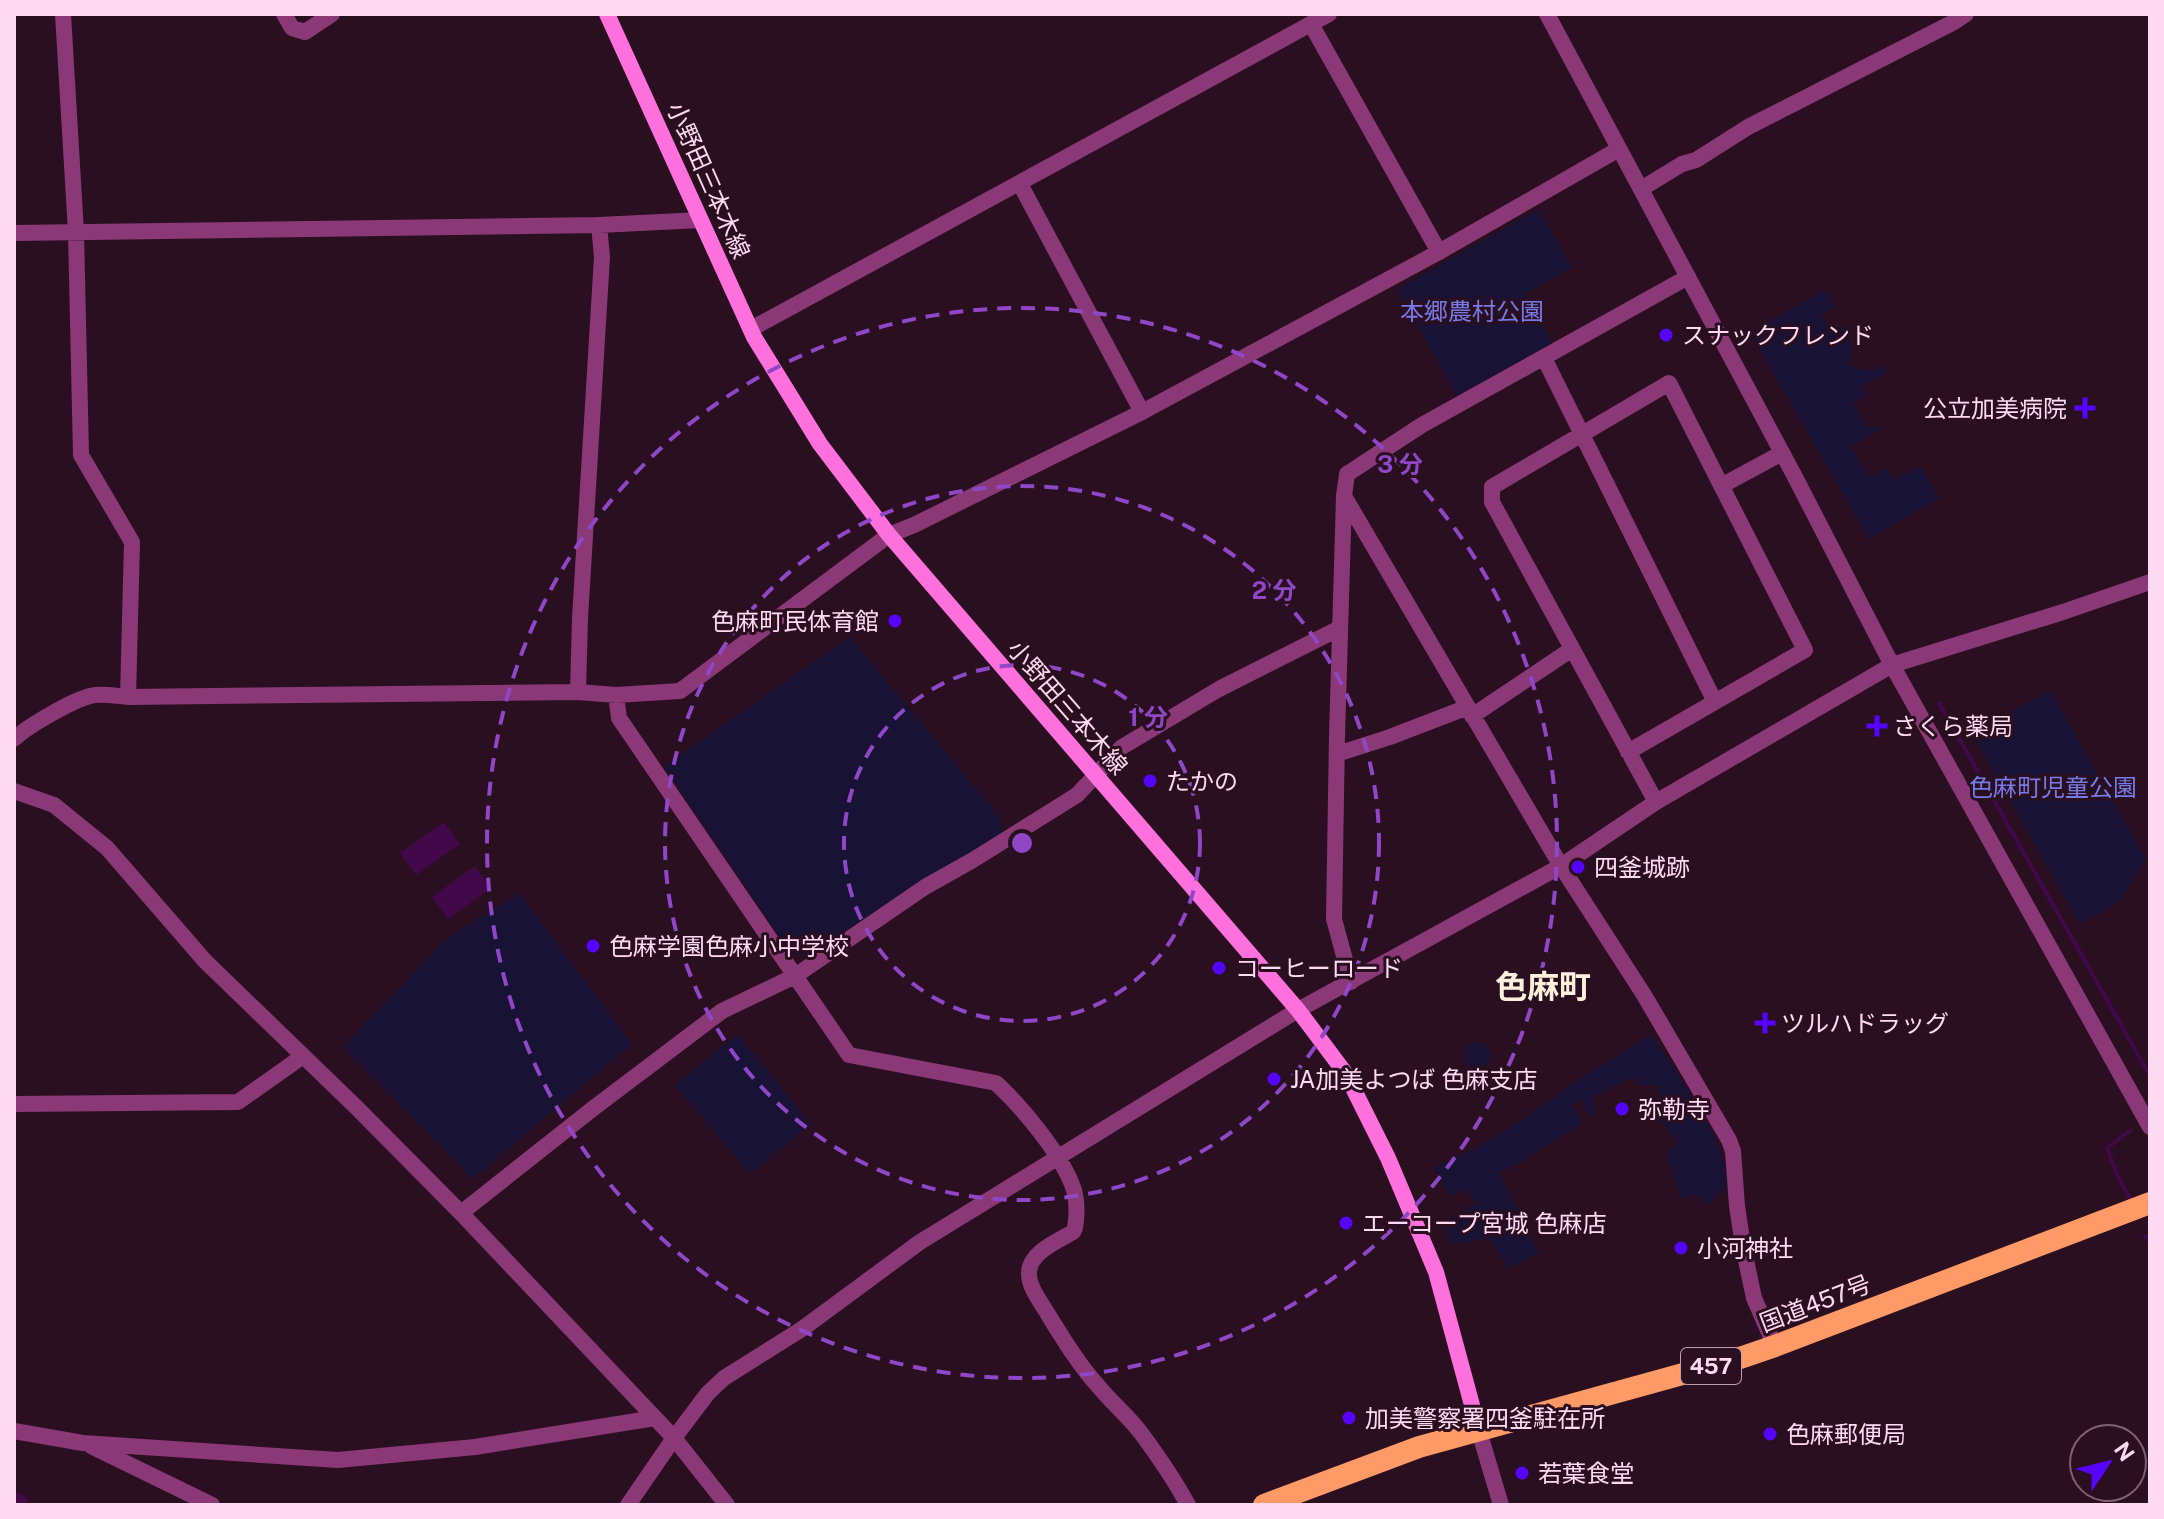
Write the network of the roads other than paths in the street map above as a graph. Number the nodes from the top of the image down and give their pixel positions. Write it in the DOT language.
graph roads {
  1 [pos="63,14"];
  2 [pos="284,14"];
  3 [pos="332,14"];
  4 [pos="607,14"];
  5 [pos="1329,14"];
  6 [pos="1547,14"];
  7 [pos="1956,17"];
  8 [pos="1311,24"];
  9 [pos="1619,149"];
  10 [pos="1020,184"];
  11 [pos="1641,189"];
  12 [pos="701,220"];
  13 [pos="599,225"];
  14 [pos="76,232"];
  15 [pos="14,233"];
  16 [pos="1439,252"];
  17 [pos="1688,277"];
  18 [pos="751,329"];
  19 [pos="1544,358"];
  20 [pos="1142,412"];
  21 [pos="1582,433"];
  22 [pos="1782,453"];
  23 [pos="1721,486"];
  24 [pos="1344,496"];
  25 [pos="889,535"];
  26 [pos="2150,582"];
  27 [pos="1340,628"];
  28 [pos="1572,649"];
  29 [pos="1892,665"];
  30 [pos="578,692"];
  31 [pos="616,695"];
  32 [pos="128,697"];
  33 [pos="1715,702"];
  34 [pos="1470,711"];
  35 [pos="14,739"];
  36 [pos="1628,752"];
  37 [pos="1337,754"];
  38 [pos="1095,774"];
  39 [pos="14,791"];
  40 [pos="1656,802"];
  41 [pos="1561,866"];
  42 [pos="795,976"];
  43 [pos="1351,982"];
  44 [pos="1298,1010"];
  45 [pos="303,1056"];
  46 [pos="14,1104"];
  47 [pos="2150,1127"];
  48 [pos="1058,1157"];
  49 [pos="2150,1203"];
  50 [pos="461,1213"];
  51 [pos="1775,1346"];
  52 [pos="655,1418"];
  53 [pos="14,1431"];
  54 [pos="1479,1431"];
  55 [pos="674,1438"];
  56 [pos="83,1443"];
  57 [pos="212,1505"];
  58 [pos="628,1505"];
  59 [pos="727,1505"];
  60 [pos="1188,1505"];
  61 [pos="1264,1505"];
  62 [pos="1501,1505"];
  1 -- 14 [label="street"];
  2 -- 3 [label="street"];
  4 -- 12 [label="main road, 小野田三本木線"];
  5 -- 8 [label="street"];
  6 -- 9 [label="street"];
  7 -- 11 [label="street"];
  8 -- 10 [label="street"];
  8 -- 16 [label="street"];
  9 -- 11 [label="street"];
  9 -- 16 [label="street"];
  10 -- 18 [label="street"];
  10 -- 20 [label="street"];
  11 -- 17 [label="street"];
  12 -- 13 [label="street"];
  12 -- 18 [label="main road, 小野田三本木線"];
  13 -- 14 [label="street"];
  13 -- 30 [label="street"];
  14 -- 15 [label="street"];
  14 -- 32 [label="street"];
  16 -- 20 [label="street"];
  17 -- 19 [label="street"];
  17 -- 22 [label="street"];
  18 -- 25 [label="main road, 小野田三本木線"];
  19 -- 21 [label="street"];
  19 -- 24 [label="street"];
  20 -- 25 [label="street"];
  21 -- 23 [label="street"];
  21 -- 28 [label="street"];
  21 -- 33 [label="street"];
  22 -- 23 [label="street"];
  22 -- 29 [label="street"];
  23 -- 33 [label="street"];
  24 -- 27 [label="street"];
  24 -- 34 [label="street"];
  25 -- 31 [label="street"];
  25 -- 38 [label="main road, 小野田三本木線"];
  26 -- 29 [label="street"];
  27 -- 37 [label="street"];
  27 -- 38 [label="street"];
  28 -- 34 [label="street"];
  28 -- 36 [label="street"];
  29 -- 40 [label="street"];
  29 -- 47 [label="street"];
  30 -- 31 [label="street"];
  30 -- 32 [label="street"];
  31 -- 42 [label="street"];
  32 -- 35 [label="street"];
  33 -- 36 [label="street"];
  34 -- 37 [label="street"];
  34 -- 41 [label="street"];
  36 -- 40 [label="street"];
  37 -- 43 [label="street"];
  38 -- 42 [label="street"];
  38 -- 44 [label="main road, 小野田三本木線"];
  39 -- 45 [label="street"];
  40 -- 41 [label="street"];
  41 -- 43 [label="street"];
  41 -- 51 [label="street"];
  42 -- 48 [label="street"];
  42 -- 50 [label="street"];
  43 -- 44 [label="street"];
  44 -- 48 [label="street"];
  44 -- 54 [label="main road, 小野田三本木線"];
  45 -- 46 [label="street"];
  45 -- 50 [label="street"];
  48 -- 55 [label="street"];
  48 -- 60 [label="street"];
  49 -- 51 [label="highway, 国道457号 / 457"];
  50 -- 52 [label="street"];
  51 -- 54 [label="highway, 国道457号 / 457"];
  52 -- 55 [label="street"];
  52 -- 56 [label="street"];
  53 -- 56 [label="street"];
  54 -- 61 [label="highway, 国道457号 / 457"];
  54 -- 62 [label="street"];
  55 -- 58 [label="street"];
  55 -- 59 [label="street"];
  56 -- 57 [label="street"];
}
